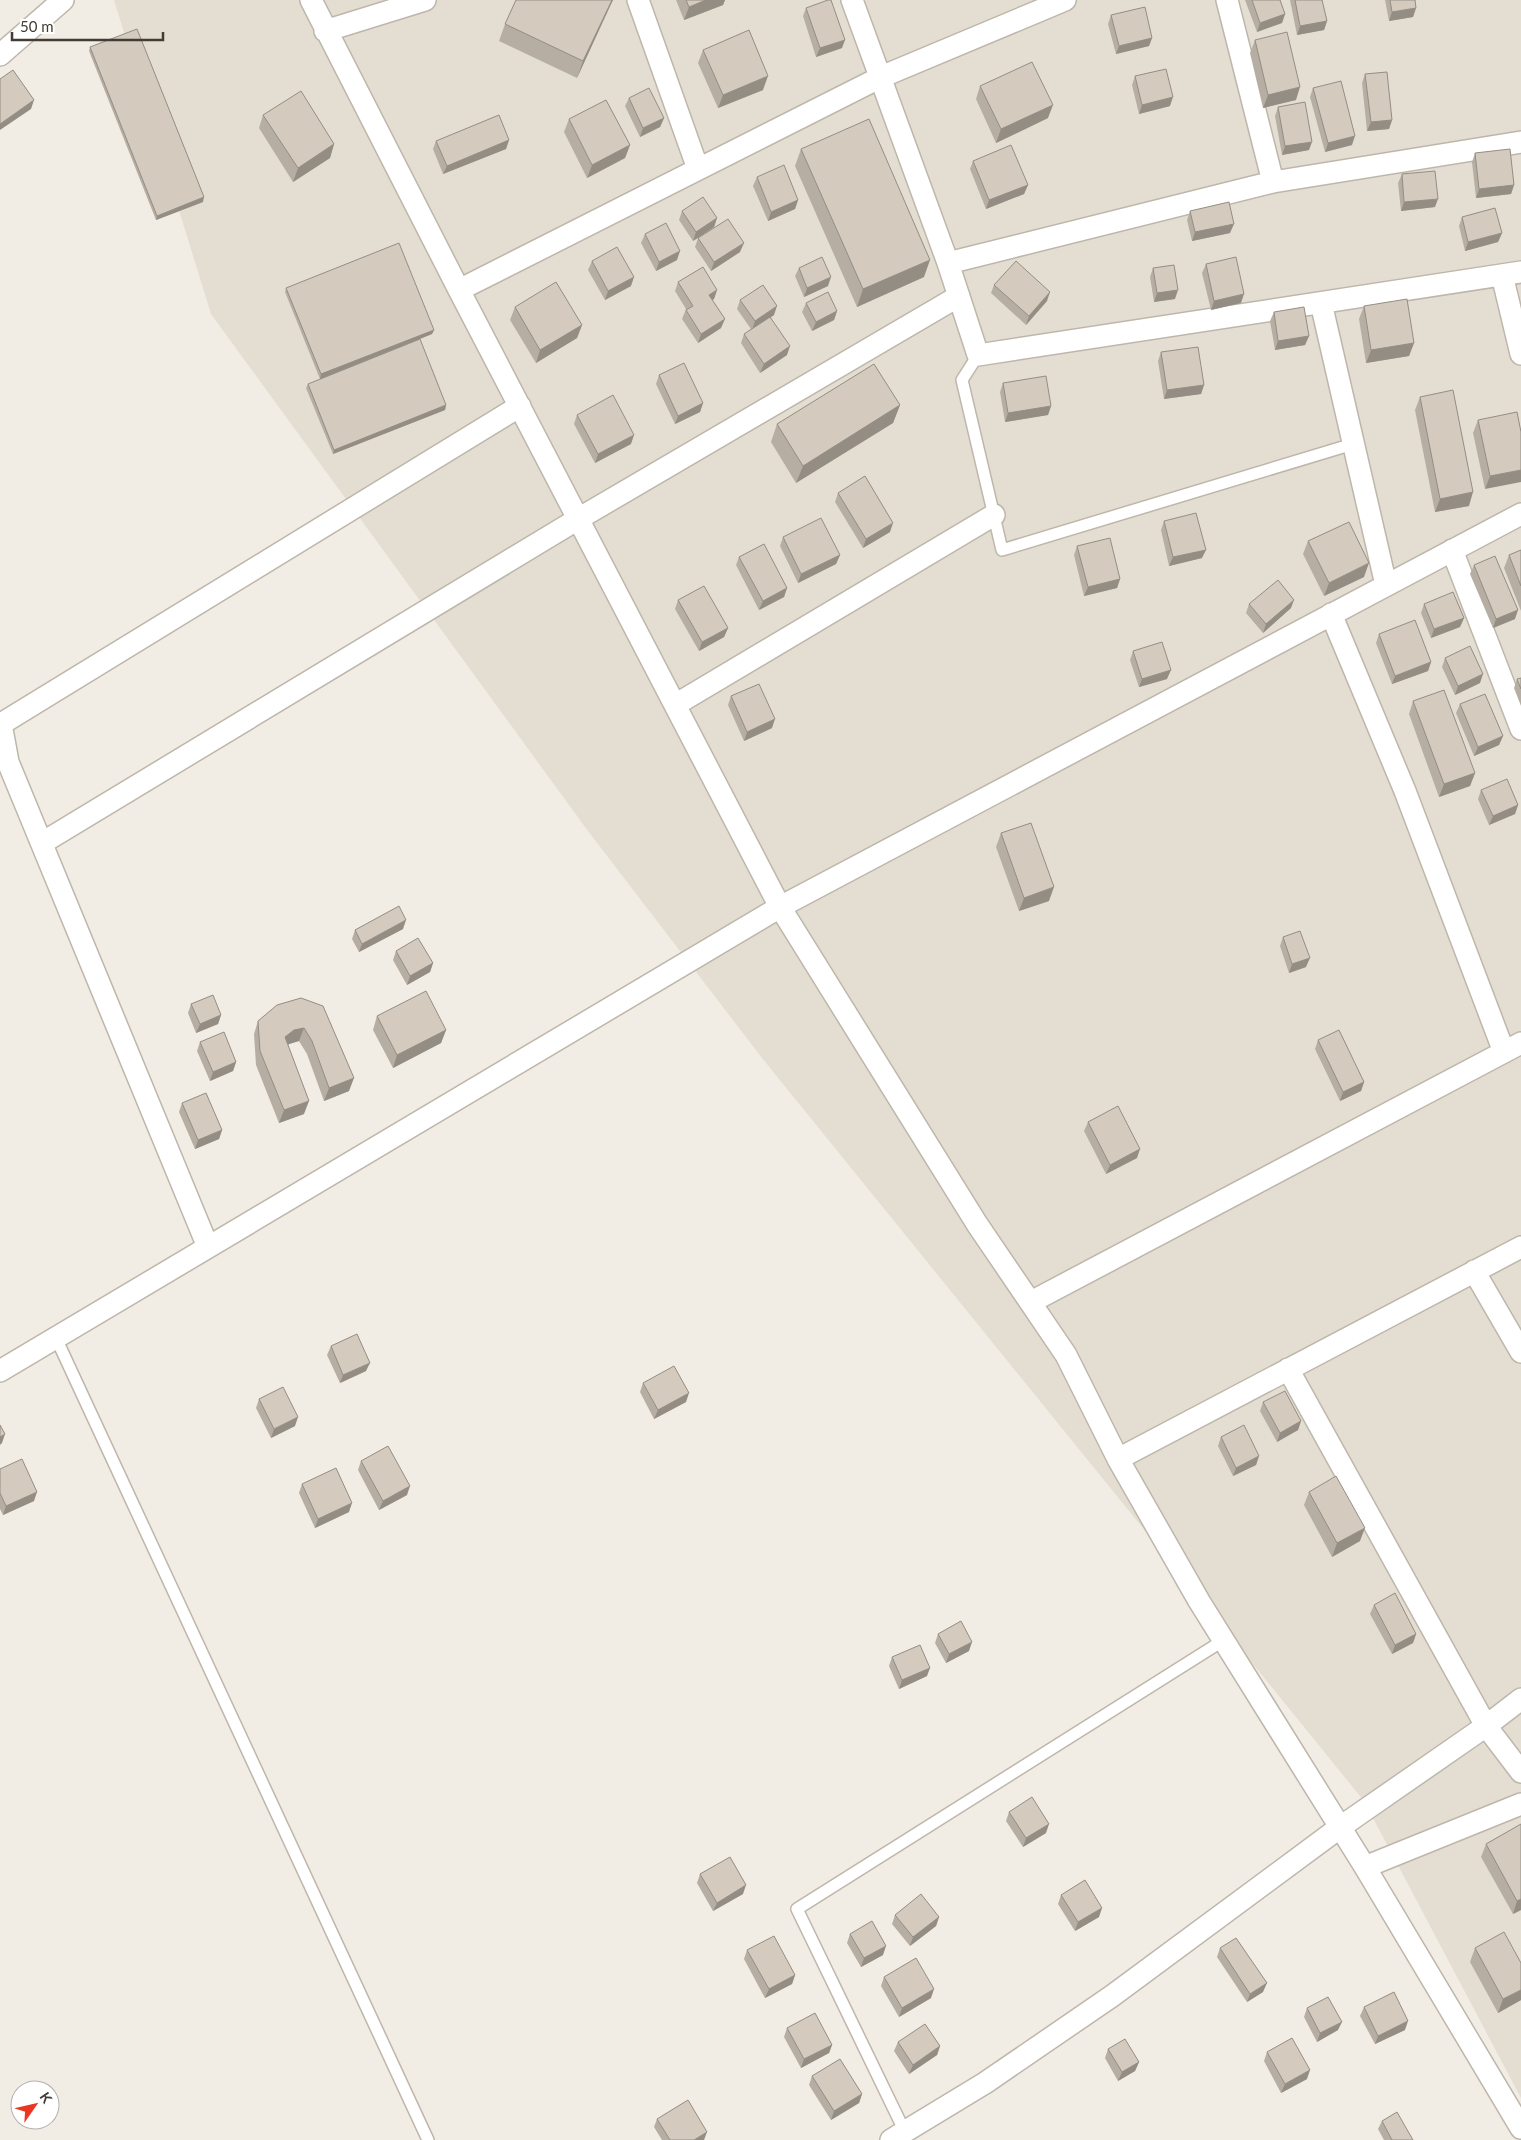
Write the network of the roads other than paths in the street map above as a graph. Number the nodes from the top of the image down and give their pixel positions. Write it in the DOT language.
graph roads {
  1 [pos="63,0"];
  2 [pos="311,0"];
  3 [pos="426,0"];
  4 [pos="638,0"];
  5 [pos="852,0"];
  6 [pos="1065,0"];
  7 [pos="1228,0"];
  8 [pos="325,31"];
  9 [pos="0,54"];
  10 [pos="881,77"];
  11 [pos="1521,142"];
  12 [pos="698,169"];
  13 [pos="1273,182"];
  14 [pos="948,263"];
  15 [pos="1511,274"];
  16 [pos="459,290"];
  17 [pos="959,296"];
  18 [pos="1321,303"];
  19 [pos="1521,354"];
  20 [pos="978,355"];
  21 [pos="520,406"];
  22 [pos="1353,444"];
  23 [pos="1521,514"];
  24 [pos="994,515"];
  25 [pos="578,519"];
  26 [pos="1452,550"];
  27 [pos="1386,585"];
  28 [pos="1331,614"];
  29 [pos="675,705"];
  30 [pos="1521,729"];
  31 [pos="42,843"];
  32 [pos="780,907"];
  33 [pos="1513,1047"];
  34 [pos="1521,1247"];
  35 [pos="208,1248"];
  36 [pos="1474,1271"];
  37 [pos="1031,1302"];
  38 [pos="56,1338"];
  39 [pos="1521,1352"];
  40 [pos="1288,1369"];
  41 [pos="0,1371"];
  42 [pos="1118,1459"];
  43 [pos="1224,1640"];
  44 [pos="1521,1699"];
  45 [pos="1486,1726"];
  46 [pos="1521,1772"];
  47 [pos="1521,1804"];
  48 [pos="1339,1828"];
  49 [pos="1365,1867"];
  50 [pos="1521,2128"];
  51 [pos="898,2136"];
  52 [pos="428,2140"];
  1 -- 9 [label="street"];
  2 -- 8 [label="street"];
  3 -- 8 [label="street"];
  4 -- 12 [label="street"];
  5 -- 10 [label="street"];
  6 -- 10 [label="street"];
  7 -- 13 [label="street"];
  8 -- 16 [label="street"];
  10 -- 12 [label="street"];
  10 -- 14 [label="street"];
  11 -- 13 [label="street"];
  12 -- 16 [label="street"];
  13 -- 14 [label="street"];
  14 -- 17 [label="street"];
  15 -- 18 [label="street"];
  15 -- 19 [label="street"];
  16 -- 21 [label="street"];
  17 -- 20 [label="street"];
  17 -- 25 [label="street"];
  18 -- 20 [label="street"];
  18 -- 22 [label="street"];
  20 -- 24 [label="lane"];
  21 -- 25 [label="street"];
  21 -- 31 [label="street"];
  22 -- 24 [label="lane"];
  22 -- 27 [label="street"];
  23 -- 26 [label="street"];
  24 -- 29 [label="street"];
  25 -- 29 [label="street"];
  25 -- 31 [label="street"];
  26 -- 27 [label="street"];
  26 -- 30 [label="street"];
  27 -- 28 [label="street"];
  28 -- 32 [label="street"];
  28 -- 33 [label="street"];
  29 -- 32 [label="street"];
  31 -- 35 [label="street"];
  32 -- 35 [label="street"];
  32 -- 37 [label="street"];
  33 -- 37 [label="street"];
  34 -- 36 [label="street"];
  35 -- 38 [label="street"];
  36 -- 39 [label="street"];
  36 -- 40 [label="street"];
  37 -- 42 [label="street"];
  38 -- 41 [label="street"];
  38 -- 52 [label="lane"];
  40 -- 42 [label="street"];
  40 -- 45 [label="street"];
  42 -- 43 [label="street"];
  43 -- 48 [label="street"];
  43 -- 51 [label="lane"];
  44 -- 45 [label="street"];
  45 -- 46 [label="street"];
  45 -- 48 [label="street"];
  47 -- 49 [label="street"];
  48 -- 49 [label="street"];
  48 -- 51 [label="street"];
  49 -- 50 [label="street"];
}
